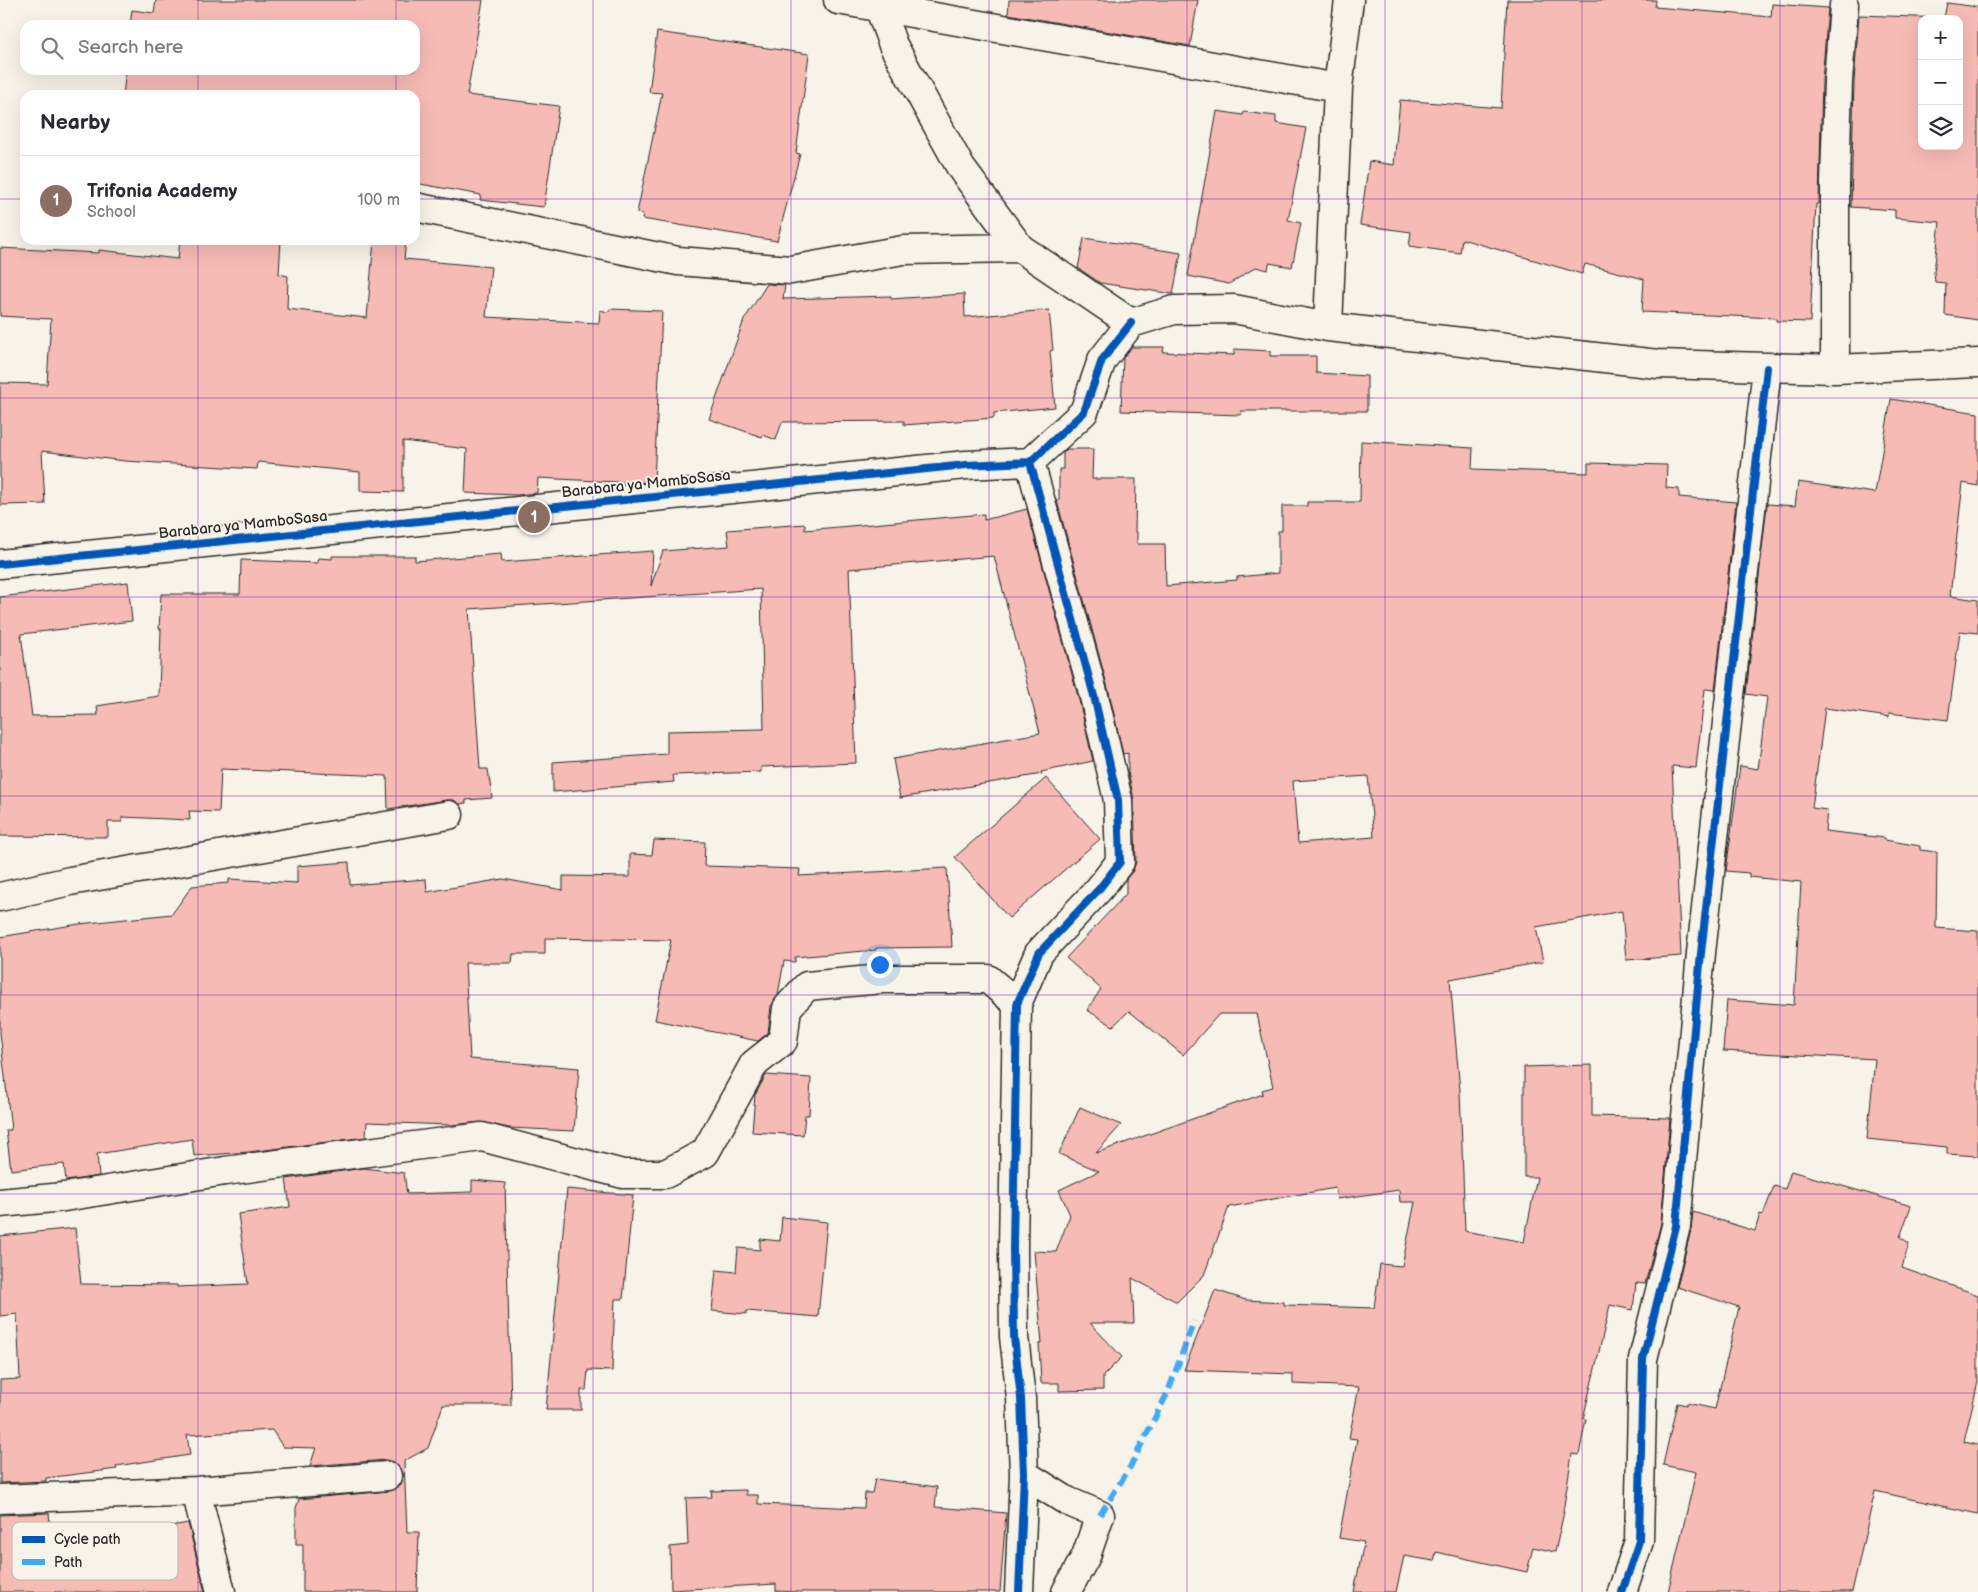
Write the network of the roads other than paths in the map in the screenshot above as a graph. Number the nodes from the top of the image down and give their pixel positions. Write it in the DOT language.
graph roads {
  1 [pos="838,0"];
  2 [pos="1348,0"];
  3 [pos="879,4"];
  4 [pos="1844,5"];
  5 [pos="1338,88"];
  6 [pos="420,208"];
  7 [pos="1020,248"];
  8 [pos="1131,323"];
  9 [pos="1328,327"];
  10 [pos="1978,363"];
  11 [pos="1767,368"];
  12 [pos="1835,369"];
  13 [pos="1030,462"];
  14 [pos="0,564"];
  15 [pos="450,815"];
  16 [pos="0,897"];
  17 [pos="1017,1004"];
  18 [pos="0,1203"];
  19 [pos="1024,1474"];
  20 [pos="387,1476"];
  21 [pos="196,1491"];
  22 [pos="0,1499"];
  23 [pos="220,1592"];
  24 [pos="1019,1592"];
  25 [pos="1066,1592"];
  26 [pos="1622,1592"];
  1 -- 3 [label="street"];
  2 -- 5 [label="street"];
  3 -- 5 [label="street"];
  3 -- 7 [label="street"];
  4 -- 12 [label="street"];
  5 -- 9 [label="street"];
  6 -- 7 [label="street"];
  7 -- 8 [label="street"];
  8 -- 9 [label="street"];
  8 -- 13 [label="street"];
  9 -- 11 [label="street"];
  10 -- 12 [label="street"];
  11 -- 12 [label="street"];
  11 -- 26 [label="street"];
  13 -- 14 [label="street, Barabara ya MamboSasa"];
  13 -- 17 [label="street"];
  15 -- 16 [label="street"];
  17 -- 18 [label="street"];
  17 -- 19 [label="street"];
  19 -- 24 [label="street"];
  19 -- 25 [label="street"];
  20 -- 21 [label="street"];
  21 -- 22 [label="street"];
  21 -- 23 [label="street"];
}
